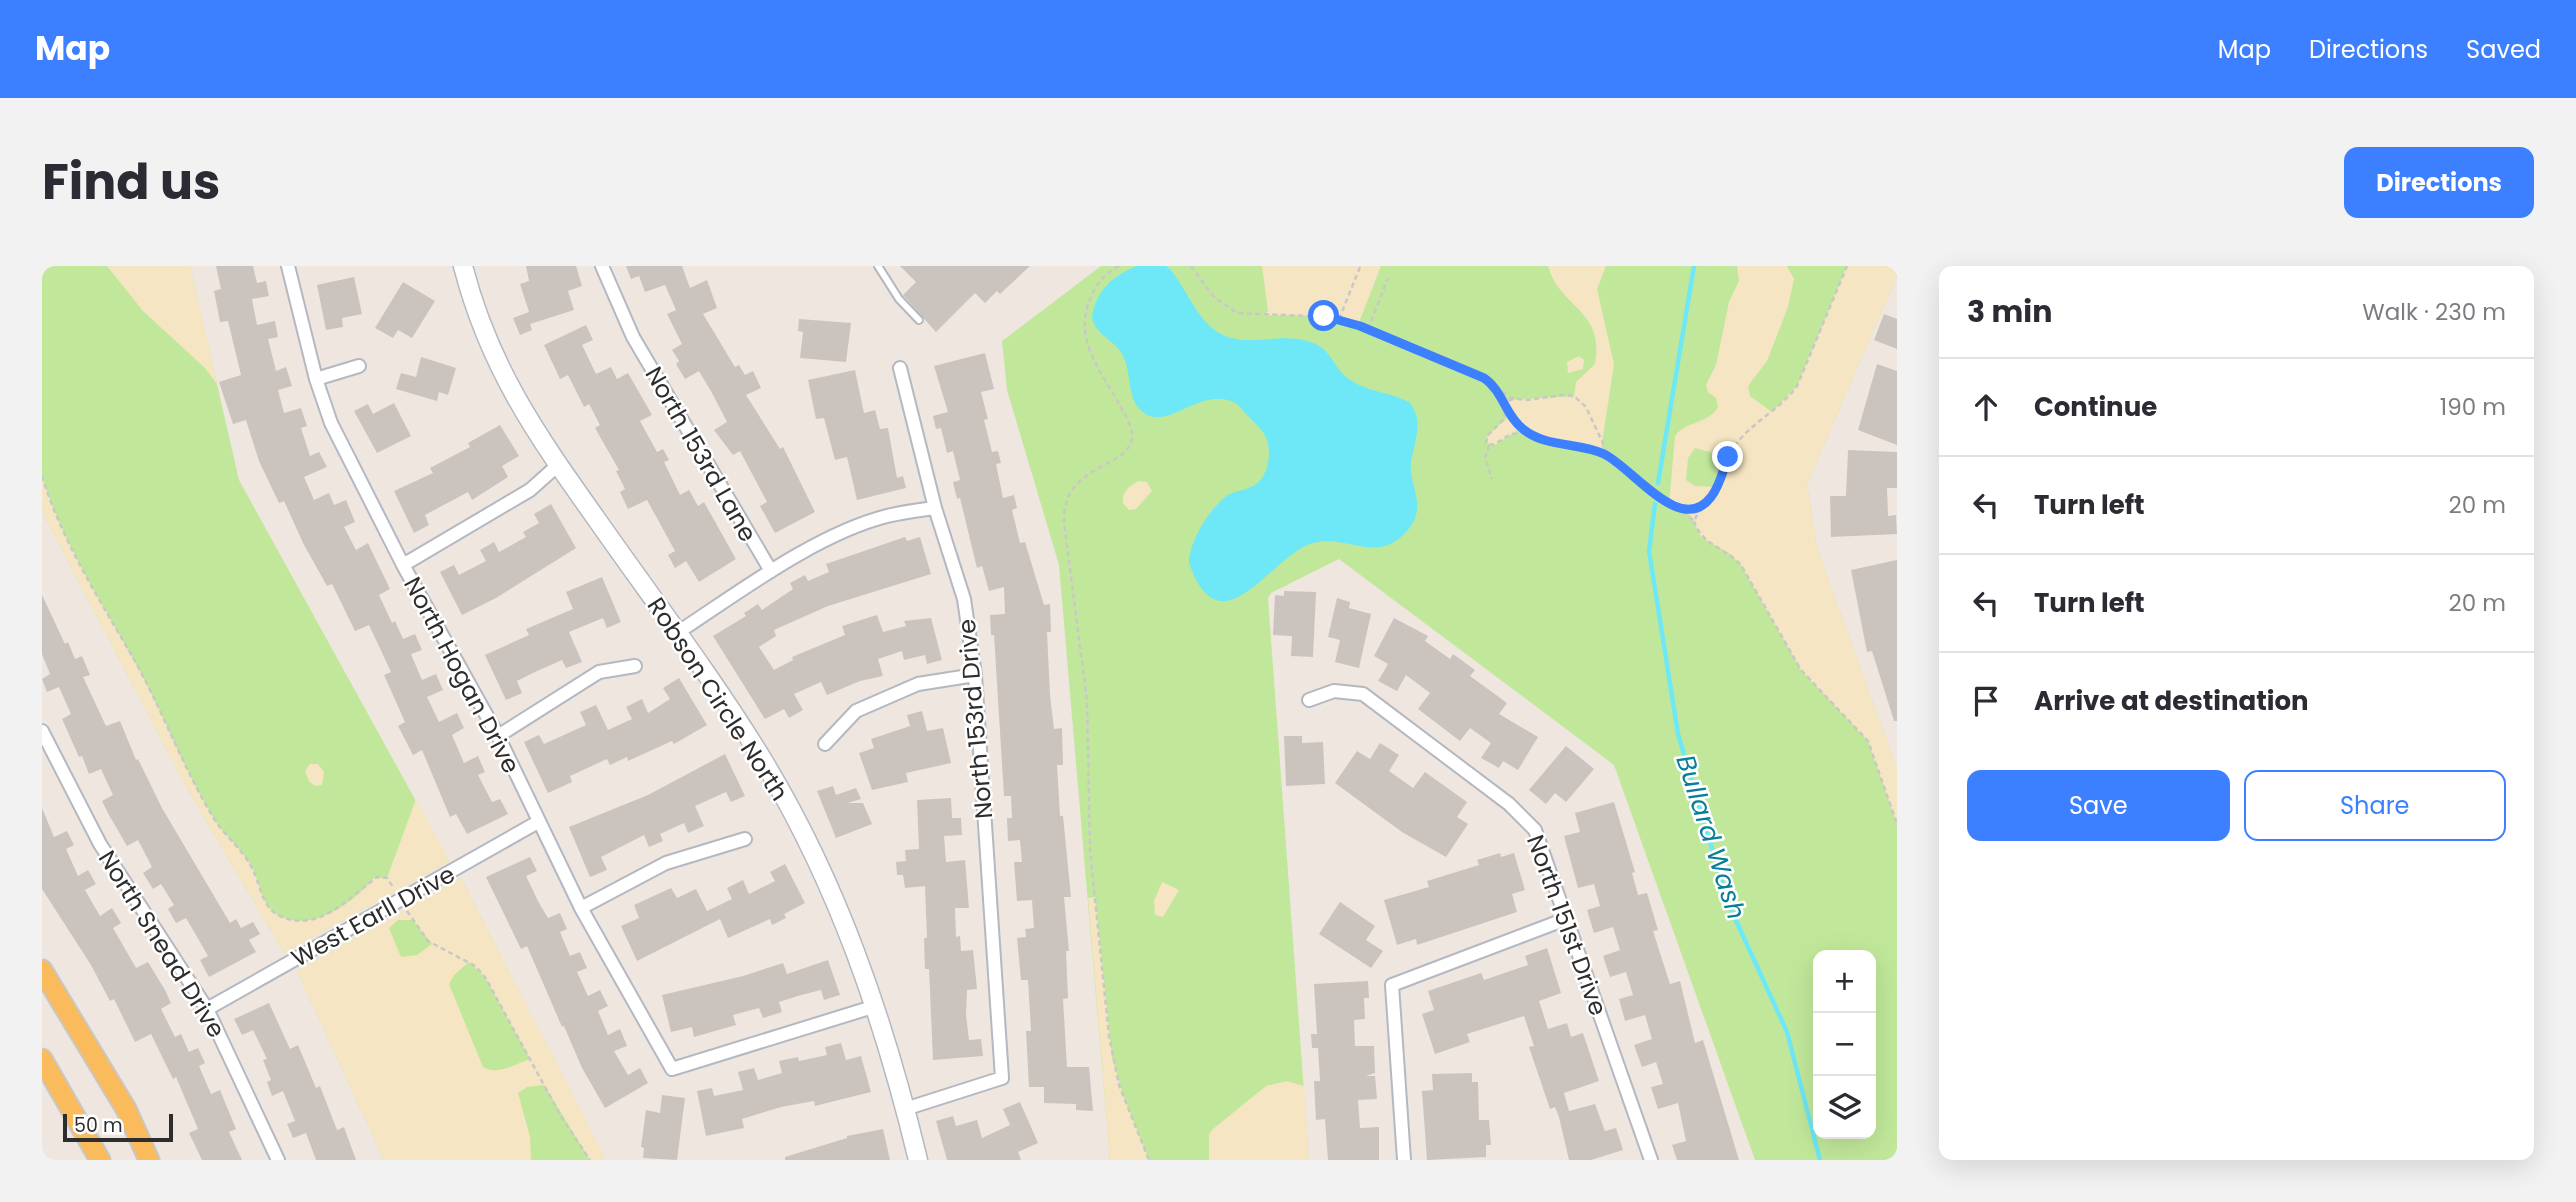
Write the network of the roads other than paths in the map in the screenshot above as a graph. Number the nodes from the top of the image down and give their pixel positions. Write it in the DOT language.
graph roads {
  1 [pos="288,266"];
  2 [pos="463,266"];
  3 [pos="602,266"];
  4 [pos="878,266"];
  5 [pos="919,320"];
  6 [pos="359,366"];
  7 [pos="900,368"];
  8 [pos="316,379"];
  9 [pos="558,465"];
  10 [pos="935,508"];
  11 [pos="403,565"];
  12 [pos="771,571"];
  13 [pos="677,633"];
  14 [pos="635,666"];
  15 [pos="975,675"];
  16 [pos="1308,700"];
  17 [pos="42,731"];
  18 [pos="499,736"];
  19 [pos="825,744"];
  20 [pos="538,822"];
  21 [pos="745,839"];
  22 [pos="581,908"];
  23 [pos="1566,919"];
  24 [pos="42,970"];
  25 [pos="876,1006"];
  26 [pos="207,1009"];
  27 [pos="42,1059"];
  28 [pos="905,1109"];
  29 [pos="100,1160"];
  30 [pos="149,1160"];
  31 [pos="278,1160"];
  32 [pos="918,1160"];
  33 [pos="1404,1160"];
  34 [pos="1651,1160"];
  1 -- 8 [label="street, North Hogan Drive"];
  2 -- 9 [label="street, Robson Circle North"];
  3 -- 12 [label="street, North 153rd Lane"];
  4 -- 5 [label="lane"];
  6 -- 8 [label="street"];
  7 -- 10 [label="street, North 153rd Drive"];
  8 -- 11 [label="street, North Hogan Drive"];
  9 -- 11 [label="street"];
  9 -- 13 [label="street, Robson Circle North"];
  10 -- 12 [label="street"];
  10 -- 15 [label="street, North 153rd Drive"];
  11 -- 18 [label="street, North Hogan Drive"];
  12 -- 13 [label="street"];
  13 -- 25 [label="street, Robson Circle North"];
  14 -- 18 [label="street"];
  15 -- 19 [label="street"];
  15 -- 28 [label="street, North 153rd Drive"];
  16 -- 23 [label="street, North 151st Drive"];
  17 -- 26 [label="street, North Snead Drive"];
  18 -- 20 [label="street, North Hogan Drive"];
  20 -- 22 [label="street, North Hogan Drive"];
  20 -- 26 [label="street, West Earll Drive"];
  21 -- 22 [label="street"];
  22 -- 25 [label="street, North Hogan Drive"];
  23 -- 33 [label="street"];
  23 -- 34 [label="street, North 151st Drive"];
  24 -- 30 [label="main road"];
  25 -- 28 [label="street, Robson Circle North"];
  26 -- 31 [label="street, North Snead Drive"];
  27 -- 29 [label="main road"];
  28 -- 32 [label="street, Robson Circle North"];
}
